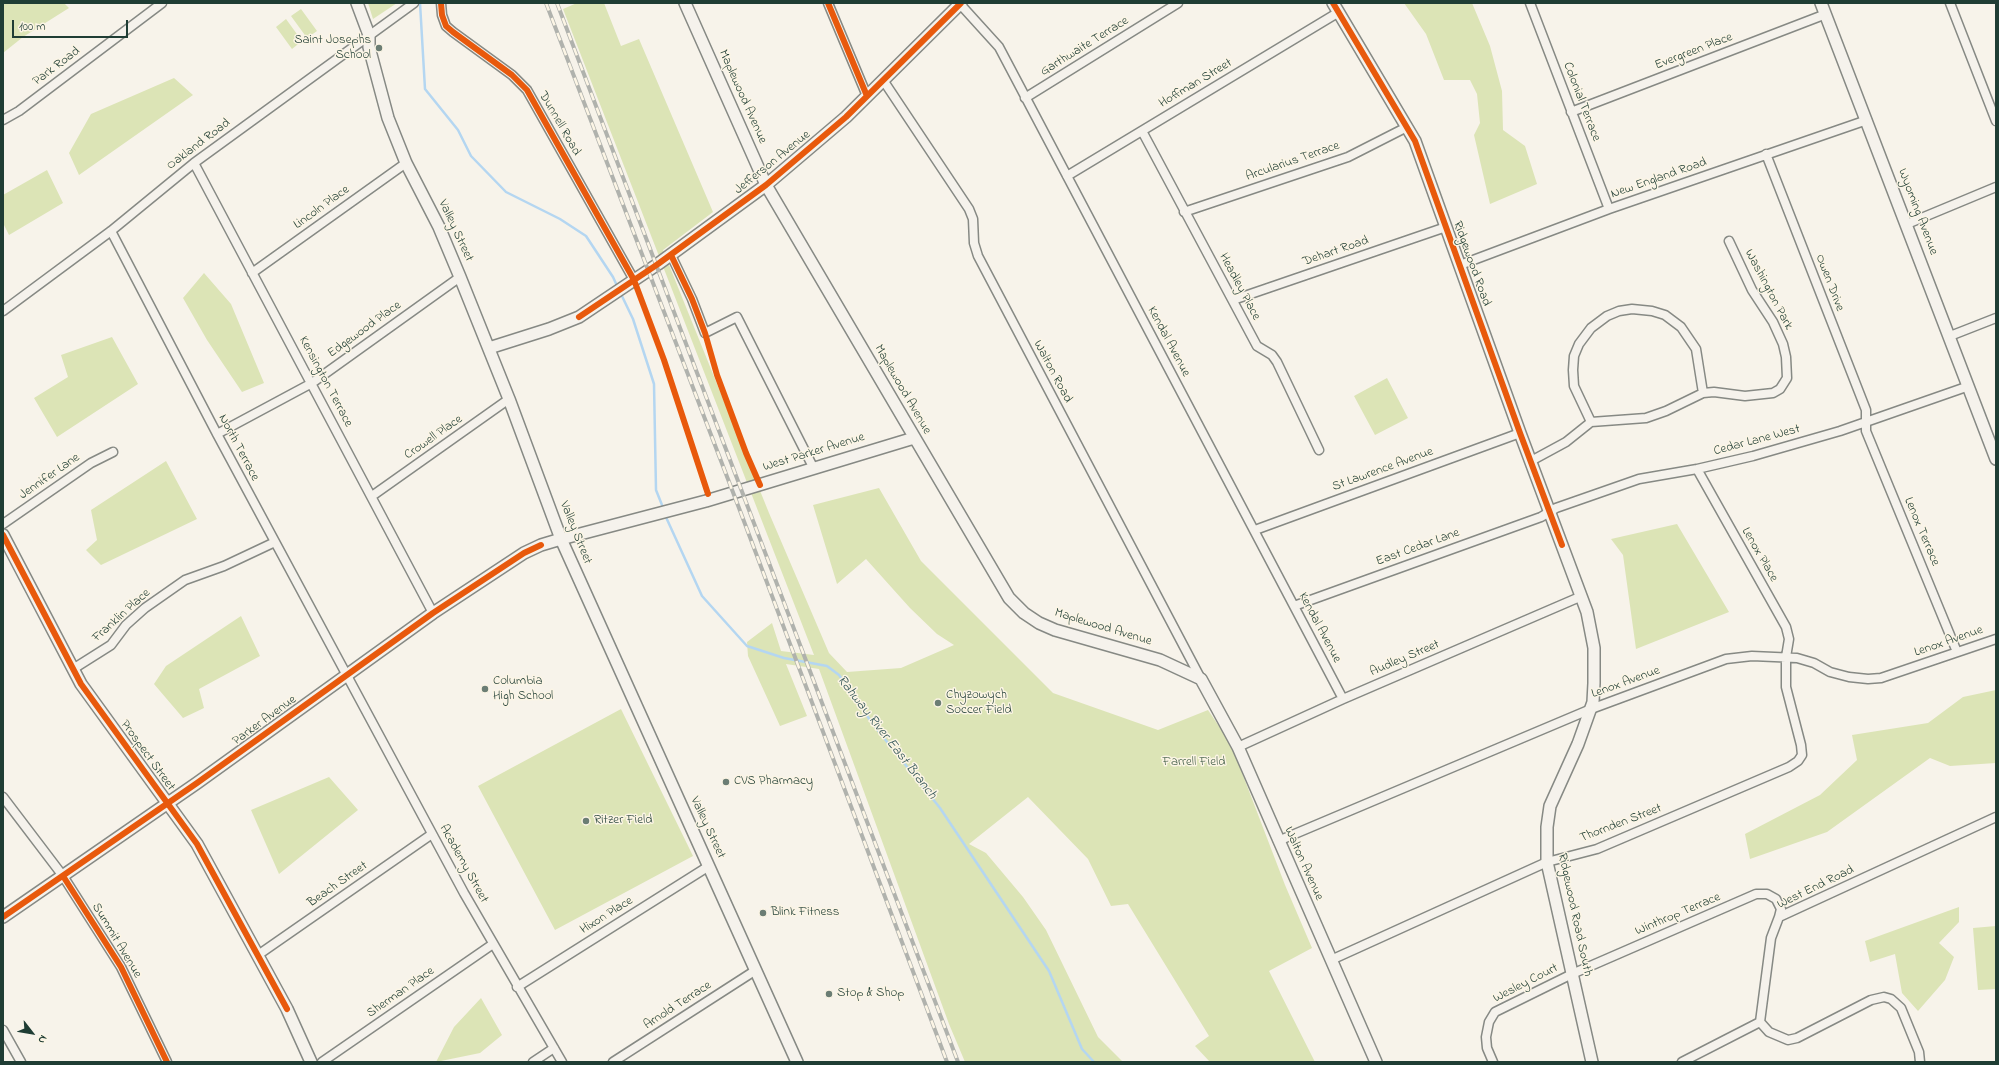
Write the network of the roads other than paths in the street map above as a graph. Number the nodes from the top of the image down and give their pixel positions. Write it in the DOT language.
graph roads {
  1 [pos="162,3"];
  2 [pos="358,3"];
  3 [pos="414,3"];
  4 [pos="441,3"];
  5 [pos="685,3"];
  6 [pos="828,3"];
  7 [pos="960,3"];
  8 [pos="1178,3"];
  9 [pos="1530,3"];
  10 [pos="1821,3"];
  11 [pos="1950,3"];
  12 [pos="1336,8"];
  13 [pos="1826,14"];
  14 [pos="369,35"];
  15 [pos="883,80"];
  16 [pos="867,96"];
  17 [pos="1025,98"];
  18 [pos="1571,112"];
  19 [pos="3,120"];
  20 [pos="1867,120"];
  21 [pos="1996,121"];
  22 [pos="1407,127"];
  23 [pos="1142,131"];
  24 [pos="1766,154"];
  25 [pos="194,163"];
  26 [pos="406,163"];
  27 [pos="1067,176"];
  28 [pos="766,185"];
  29 [pos="1996,187"];
  30 [pos="1609,209"];
  31 [pos="1184,212"];
  32 [pos="1907,224"];
  33 [pos="1446,227"];
  34 [pos="111,231"];
  35 [pos="1729,241"];
  36 [pos="671,255"];
  37 [pos="1460,265"];
  38 [pos="252,273"];
  39 [pos="460,277"];
  40 [pos="634,280"];
  41 [pos="1233,300"];
  42 [pos="3,311"];
  43 [pos="1996,318"];
  44 [pos="1950,336"];
  45 [pos="489,348"];
  46 [pos="312,383"];
  47 [pos="1969,386"];
  48 [pos="1702,393"];
  49 [pos="509,399"];
  50 [pos="1866,420"];
  51 [pos="1591,422"];
  52 [pos="1520,433"];
  53 [pos="217,434"];
  54 [pos="914,438"];
  55 [pos="1319,450"];
  56 [pos="113,452"];
  57 [pos="1996,459"];
  58 [pos="1531,461"];
  59 [pos="813,467"];
  60 [pos="1697,469"];
  61 [pos="372,496"];
  62 [pos="1550,512"];
  63 [pos="3,524"];
  64 [pos="1255,530"];
  65 [pos="3,536"];
  66 [pos="561,539"];
  67 [pos="275,542"];
  68 [pos="1562,545"];
  69 [pos="1582,596"];
  70 [pos="1294,606"];
  71 [pos="433,613"];
  72 [pos="1996,639"];
  73 [pos="1957,652"];
  74 [pos="1786,657"];
  75 [pos="73,669"];
  76 [pos="347,676"];
  77 [pos="1201,679"];
  78 [pos="1343,699"];
  79 [pos="1591,709"];
  80 [pos="1238,747"];
  81 [pos="3,797"];
  82 [pos="169,803"];
  83 [pos="1996,817"];
  84 [pos="432,834"];
  85 [pos="1278,841"];
  86 [pos="1547,862"];
  87 [pos="709,866"];
  88 [pos="63,876"];
  89 [pos="3,917"];
  90 [pos="1779,917"];
  91 [pos="493,944"];
  92 [pos="258,955"];
  93 [pos="1331,960"];
  94 [pos="756,970"];
  95 [pos="1572,974"];
  96 [pos="518,987"];
  97 [pos="1760,1022"];
  98 [pos="3,1030"];
  99 [pos="554,1048"];
  100 [pos="21,1062"];
  101 [pos="167,1062"];
  102 [pos="311,1062"];
  103 [pos="322,1062"];
  104 [pos="533,1062"];
  105 [pos="562,1062"];
  106 [pos="613,1062"];
  107 [pos="798,1062"];
  108 [pos="1376,1062"];
  109 [pos="1494,1062"];
  110 [pos="1592,1062"];
  111 [pos="1682,1062"];
  112 [pos="1920,1062"];
  1 -- 19 [label="street, Park Road"];
  2 -- 14 [label="street, Valley Street"];
  3 -- 14 [label="street, Oakland Road"];
  4 -- 40 [label="street, Dunnell Road"];
  5 -- 28 [label="street, Maplewood Avenue"];
  6 -- 16 [label="street"];
  7 -- 15 [label="street, Jefferson Avenue"];
  7 -- 17 [label="street, Kendal Avenue"];
  8 -- 17 [label="street, Garthwaite Terrace"];
  9 -- 18 [label="street, Colonial Terrace"];
  10 -- 13 [label="street, Wyoming Avenue"];
  11 -- 21 [label="street"];
  12 -- 22 [label="street, Ridgewood Road"];
  12 -- 23 [label="street, Hoffman Street"];
  13 -- 18 [label="street, Evergreen Place"];
  13 -- 20 [label="street, Wyoming Avenue"];
  14 -- 25 [label="street, Oakland Road"];
  14 -- 26 [label="street, Valley Street"];
  15 -- 16 [label="street, Jefferson Avenue"];
  15 -- 77 [label="street, Walton Road"];
  16 -- 28 [label="street, Jefferson Avenue"];
  17 -- 27 [label="street, Kendal Avenue"];
  18 -- 30 [label="street, Colonial Terrace"];
  20 -- 24 [label="street, New England Road"];
  20 -- 32 [label="street, Wyoming Avenue"];
  22 -- 31 [label="street, Arcularius Terrace"];
  22 -- 33 [label="street, Ridgewood Road"];
  23 -- 27 [label="street, Hoffman Street"];
  23 -- 31 [label="street, Headley Place"];
  24 -- 30 [label="street, New England Road"];
  24 -- 50 [label="street, Owen Drive"];
  25 -- 34 [label="street, Oakland Road"];
  25 -- 38 [label="street, Kensington Terrace"];
  26 -- 38 [label="street, Lincoln Place"];
  26 -- 39 [label="street, Valley Street"];
  27 -- 64 [label="street, Kendal Avenue"];
  28 -- 36 [label="street, Jefferson Avenue"];
  28 -- 54 [label="street, Maplewood Avenue"];
  29 -- 32 [label="street"];
  30 -- 37 [label="street, New England Road"];
  31 -- 41 [label="street, Headley Place"];
  32 -- 44 [label="street, Wyoming Avenue"];
  33 -- 37 [label="street, Ridgewood Road"];
  33 -- 41 [label="street, Dehart Road"];
  34 -- 42 [label="street, Oakland Road"];
  34 -- 53 [label="street, North Terrace"];
  35 -- 48 [label="street, Washington Park"];
  36 -- 40 [label="street, Jefferson Avenue"];
  36 -- 59 [label="street"];
  37 -- 52 [label="street, Ridgewood Road"];
  38 -- 46 [label="street, Kensington Terrace"];
  39 -- 45 [label="street, Valley Street"];
  39 -- 46 [label="street, Edgewood Place"];
  40 -- 45 [label="street, Jefferson Avenue"];
  41 -- 55 [label="street, Headley Place"];
  43 -- 44 [label="street"];
  44 -- 47 [label="street, Wyoming Avenue"];
  45 -- 49 [label="street, Valley Street"];
  46 -- 53 [label="street, Edgewood Place"];
  46 -- 61 [label="street, Kensington Terrace"];
  47 -- 50 [label="street, Cedar Lane West"];
  47 -- 57 [label="street, Wyoming Avenue"];
  48 -- 51 [label="street, Washington Park"];
  48 -- 51 [label="street"];
  49 -- 61 [label="street, Crowell Place"];
  49 -- 66 [label="street, Valley Street"];
  50 -- 60 [label="street, Cedar Lane West"];
  50 -- 73 [label="street, Lenox Terrace"];
  51 -- 58 [label="street"];
  52 -- 58 [label="street, Ridgewood Road"];
  52 -- 64 [label="street, St Lawrence Avenue"];
  53 -- 67 [label="street, North Terrace"];
  54 -- 59 [label="street, West Parker Avenue"];
  54 -- 77 [label="street, Maplewood Avenue"];
  56 -- 63 [label="street, Jennifer Lane"];
  58 -- 62 [label="street, Ridgewood Road"];
  59 -- 66 [label="street, West Parker Avenue"];
  60 -- 62 [label="street, Cedar Lane West"];
  60 -- 74 [label="street, Lenox Place"];
  61 -- 71 [label="street, Kensington Terrace"];
  62 -- 68 [label="street, Ridgewood Road"];
  62 -- 70 [label="street, East Cedar Lane"];
  64 -- 70 [label="street, Kendal Avenue"];
  65 -- 75 [label="street, Prospect Street"];
  66 -- 71 [label="street, Parker Avenue"];
  66 -- 87 [label="street, Valley Street"];
  67 -- 75 [label="street, Franklin Place"];
  67 -- 76 [label="street, North Terrace"];
  68 -- 69 [label="street, Ridgewood Road South"];
  69 -- 78 [label="street, Audley Street"];
  69 -- 79 [label="street, Ridgewood Road South"];
  70 -- 78 [label="street, Kendal Avenue"];
  71 -- 76 [label="street, Parker Avenue"];
  72 -- 73 [label="street, Lenox Avenue"];
  73 -- 74 [label="street, Lenox Avenue"];
  74 -- 79 [label="street, Lenox Avenue"];
  74 -- 86 [label="street, Thornden Street"];
  75 -- 82 [label="street, Prospect Street"];
  76 -- 82 [label="street, Parker Avenue"];
  76 -- 84 [label="street, Academy Street"];
  77 -- 80 [label="street, Walton Avenue"];
  78 -- 80 [label="street, Audley Street"];
  79 -- 85 [label="street, Lenox Avenue"];
  79 -- 86 [label="street, Ridgewood Road South"];
  80 -- 85 [label="street, Walton Avenue"];
  81 -- 88 [label="street, Summit Avenue"];
  82 -- 88 [label="street, Parker Avenue"];
  82 -- 92 [label="street, Prospect Street"];
  83 -- 90 [label="street, West End Road"];
  84 -- 91 [label="street, Academy Street"];
  84 -- 92 [label="street, Beach Street"];
  85 -- 93 [label="street, Walton Avenue"];
  86 -- 93 [label="street, Thornden Street"];
  86 -- 95 [label="street, Ridgewood Road South"];
  87 -- 94 [label="street, Valley Street"];
  87 -- 96 [label="street, Hixon Place"];
  88 -- 89 [label="street, Parker Avenue"];
  88 -- 101 [label="street, Summit Avenue"];
  90 -- 95 [label="street, Winthrop Terrace"];
  90 -- 97 [label="street, West End Road"];
  91 -- 96 [label="street, Academy Street"];
  91 -- 103 [label="street, Sherman Place"];
  92 -- 102 [label="street, Prospect Street"];
  93 -- 108 [label="street, Walton Avenue"];
  94 -- 106 [label="street, Arnold Terrace"];
  94 -- 107 [label="street, Valley Street"];
  95 -- 109 [label="street, Wesley Court"];
  95 -- 110 [label="street, Ridgewood Road South"];
  96 -- 99 [label="street, Academy Street"];
  97 -- 111 [label="street"];
  97 -- 112 [label="street"];
  98 -- 100 [label="street"];
  99 -- 104 [label="street"];
  99 -- 105 [label="street, Academy Street"];
}
